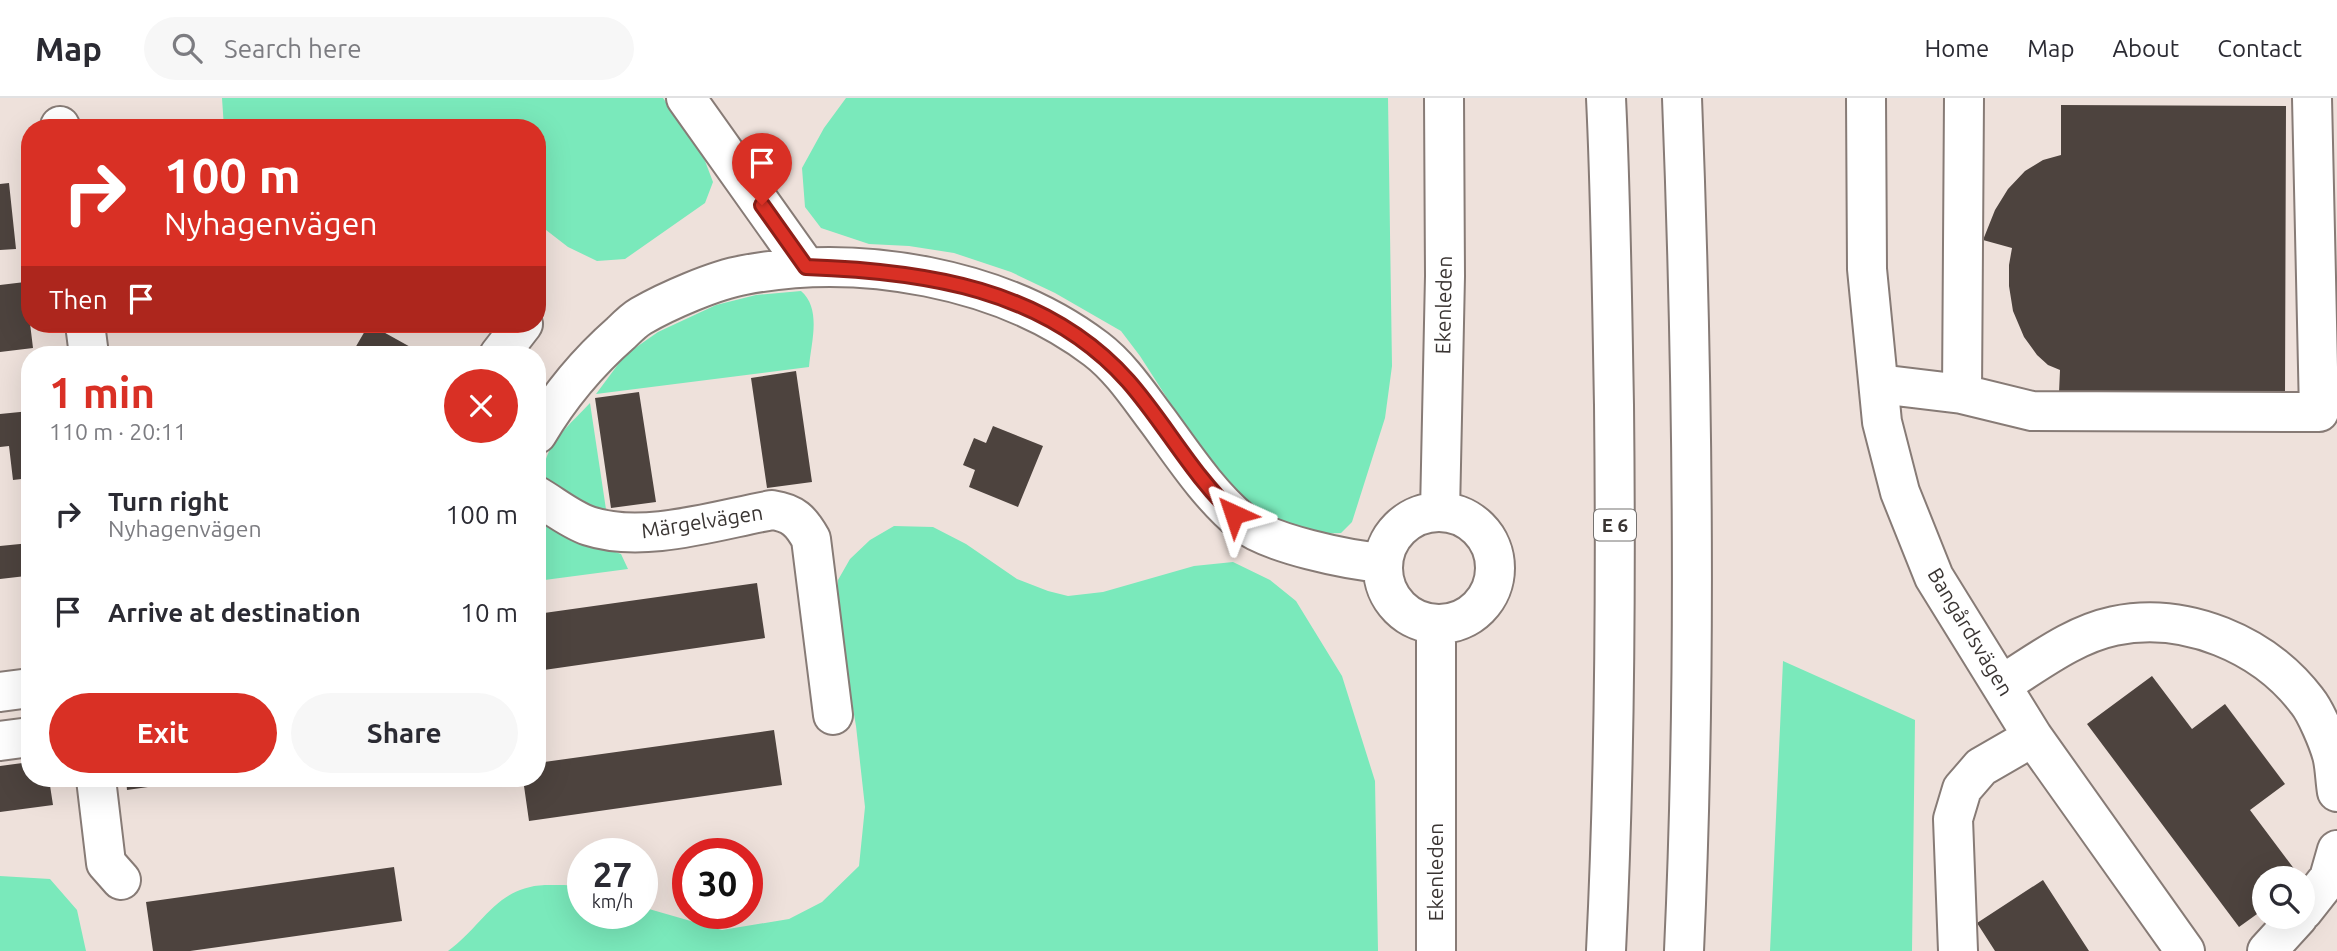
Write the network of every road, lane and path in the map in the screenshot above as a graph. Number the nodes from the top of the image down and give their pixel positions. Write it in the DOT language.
graph roads {
  1 [pos="1444,98"];
  2 [pos="1606,98"];
  3 [pos="1682,98"];
  4 [pos="1866,98"];
  5 [pos="1964,98"];
  6 [pos="2312,98"];
  7 [pos="689,99"];
  8 [pos="806,267"];
  9 [pos="1879,384"];
  10 [pos="1962,394"];
  11 [pos="546,420"];
  12 [pos="546,501"];
  13 [pos="1440,512"];
  14 [pos="1383,562"];
  15 [pos="1436,625"];
  16 [pos="2001,685"];
  17 [pos="21,689"];
  18 [pos="0,692"];
  19 [pos="833,715"];
  20 [pos="2033,737"];
  21 [pos="21,738"];
  22 [pos="0,741"];
  23 [pos="97,787"];
  24 [pos="2337,792"];
  25 [pos="2337,850"];
  26 [pos="121,880"];
  27 [pos="2315,895"];
  28 [pos="2287,929"];
  29 [pos="1436,951"];
  30 [pos="1606,951"];
  31 [pos="1684,951"];
  32 [pos="1958,951"];
  33 [pos="2185,951"];
  34 [pos="2266,951"];
  1 -- 13 [label="main road, Ekenleden"];
  2 -- 30 [label="main road, E 6"];
  3 -- 31 [label="main road"];
  4 -- 9 [label="main road, Bangårdsvägen"];
  5 -- 10 [label="main road"];
  6 -- 10 [label="main road"];
  7 -- 8 [label="main road"];
  8 -- 11 [label="main road"];
  8 -- 14 [label="main road"];
  9 -- 10 [label="main road"];
  9 -- 16 [label="main road, Bangårdsvägen"];
  12 -- 19 [label="main road, Märgelvägen"];
  13 -- 14 [label="main road"];
  13 -- 15 [label="main road"];
  14 -- 15 [label="main road"];
  15 -- 29 [label="main road, Ekenleden"];
  16 -- 20 [label="main road, Bangårdsvägen"];
  16 -- 24 [label="main road"];
  17 -- 18 [label="main road"];
  20 -- 32 [label="main road"];
  20 -- 33 [label="main road, Bangårdsvägen"];
  21 -- 22 [label="main road"];
  23 -- 26 [label="main road"];
  25 -- 27 [label="main road"];
  28 -- 34 [label="main road"];
}
